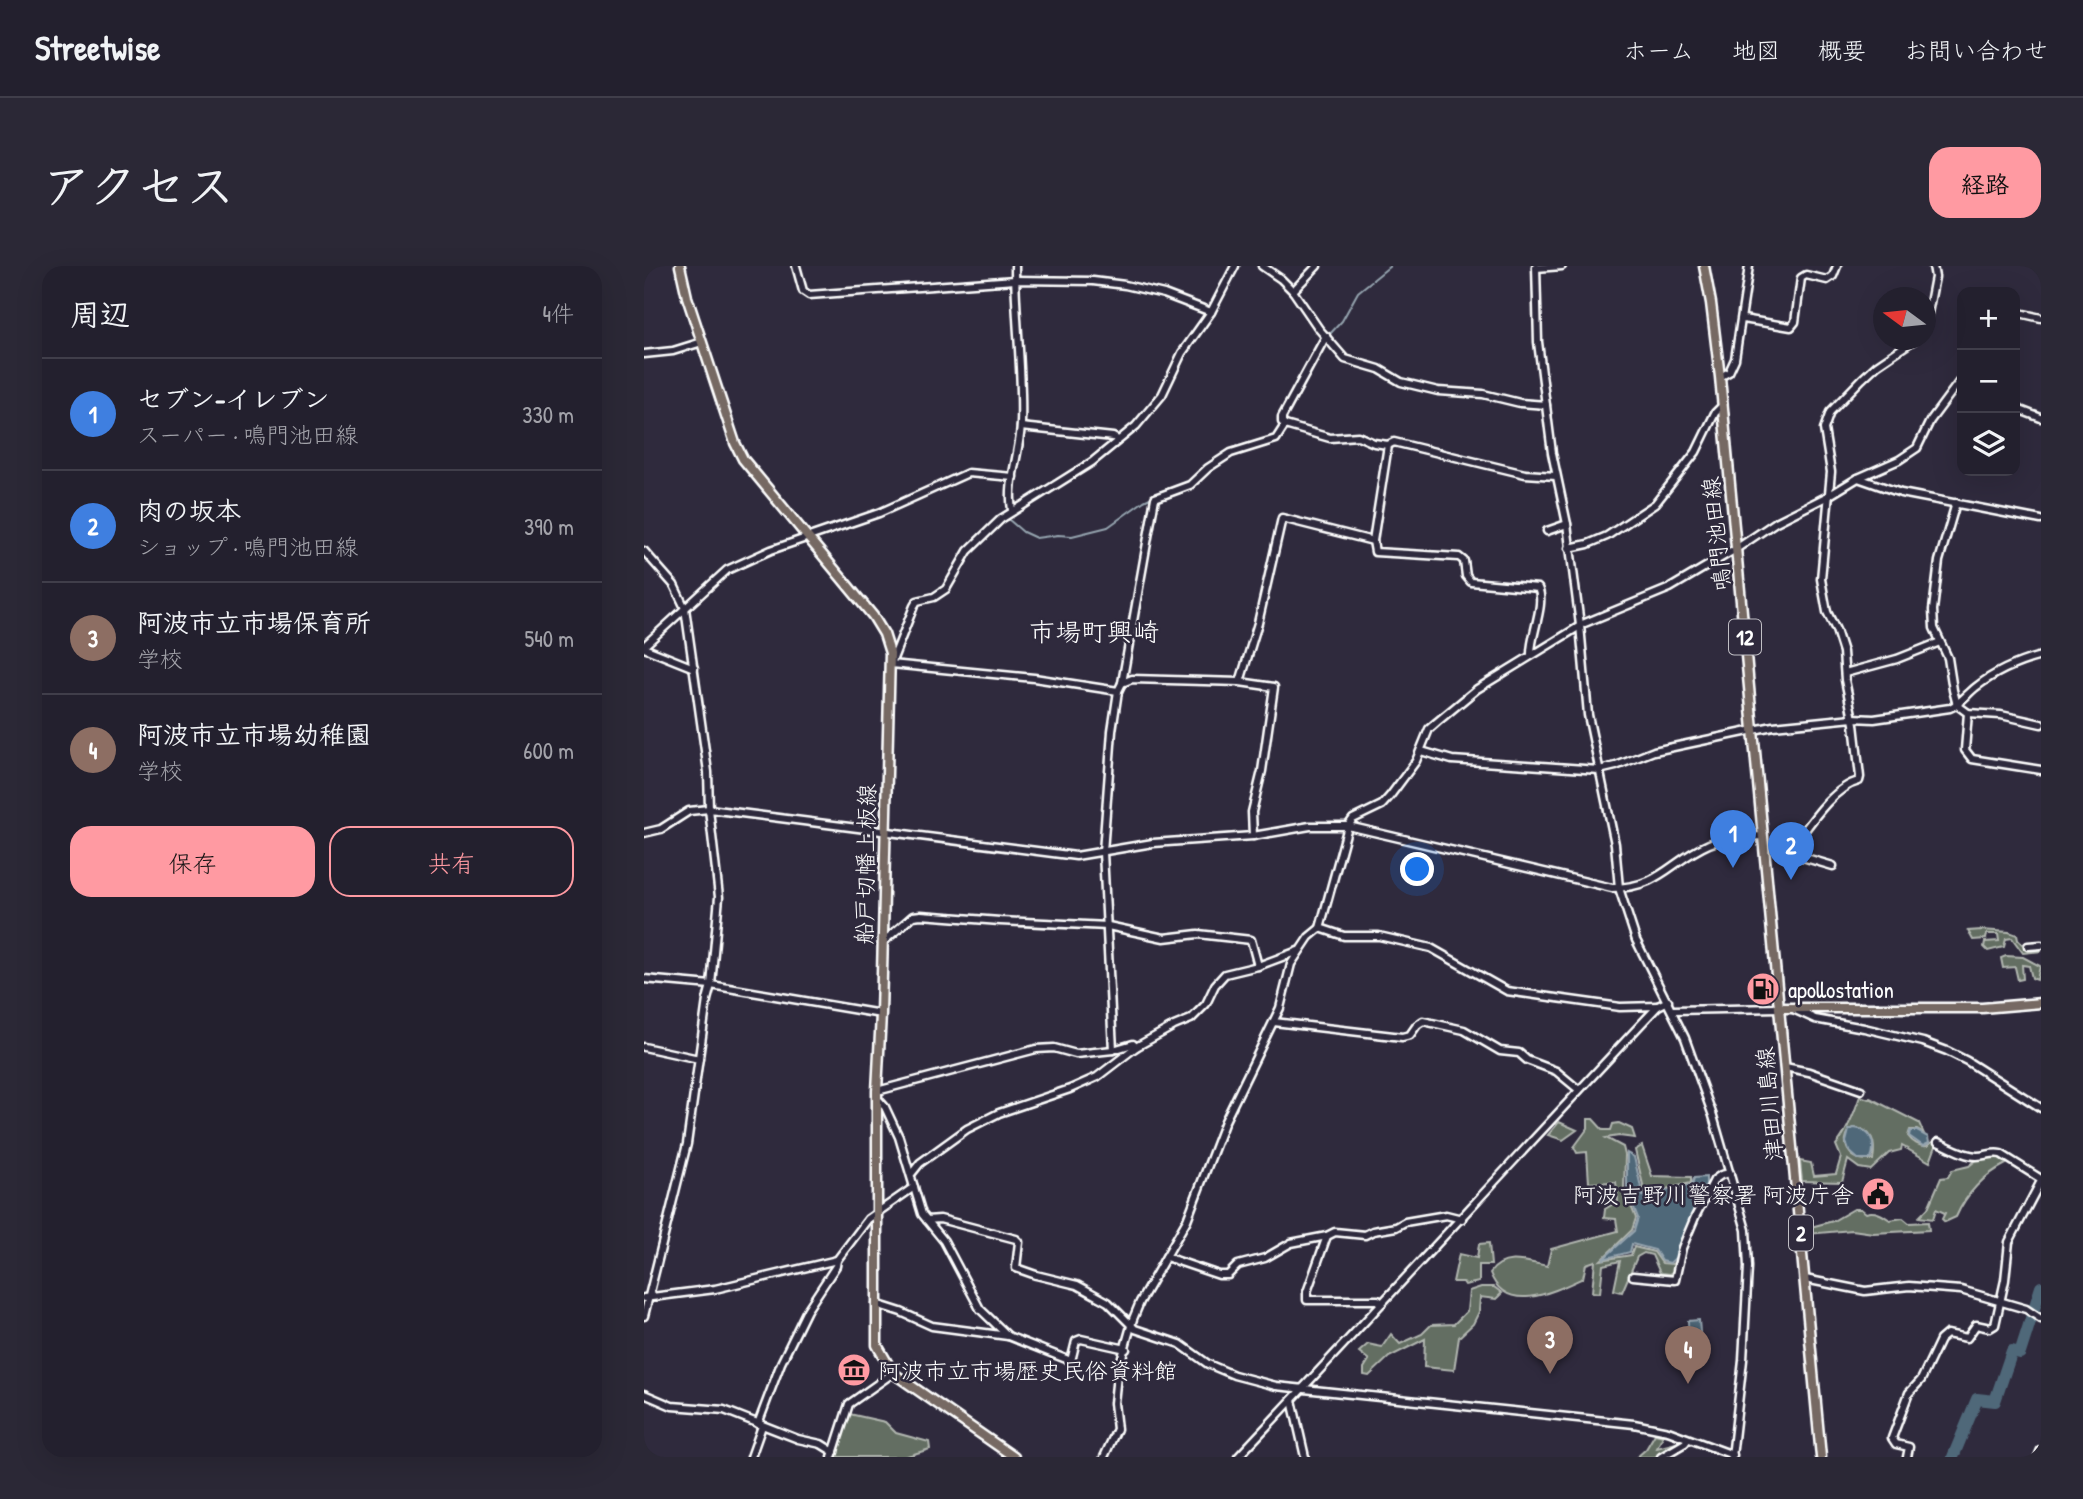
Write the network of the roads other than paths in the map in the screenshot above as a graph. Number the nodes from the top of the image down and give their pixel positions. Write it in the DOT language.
graph roads {
  1 [pos="680,266"];
  2 [pos="796,266"];
  3 [pos="1015,266"];
  4 [pos="1235,266"];
  5 [pos="1262,266"];
  6 [pos="1317,266"];
  7 [pos="1562,266"];
  8 [pos="1704,266"];
  9 [pos="1749,266"];
  10 [pos="1837,266"];
  11 [pos="1933,266"];
  12 [pos="1536,267"];
  13 [pos="1015,280"];
  14 [pos="1933,287"];
  15 [pos="1293,291"];
  16 [pos="1211,312"];
  17 [pos="2020,313"];
  18 [pos="2041,318"];
  19 [pos="1742,319"];
  20 [pos="1326,336"];
  21 [pos="702,342"];
  22 [pos="1899,350"];
  23 [pos="644,354"];
  24 [pos="1720,377"];
  25 [pos="1957,386"];
  26 [pos="1954,390"];
  27 [pos="1957,391"];
  28 [pos="1546,405"];
  29 [pos="1723,406"];
  30 [pos="2020,410"];
  31 [pos="2041,418"];
  32 [pos="1284,424"];
  33 [pos="1021,427"];
  34 [pos="1118,440"];
  35 [pos="1388,445"];
  36 [pos="1556,476"];
  37 [pos="1013,477"];
  38 [pos="1858,478"];
  39 [pos="1830,495"];
  40 [pos="1956,503"];
  41 [pos="1012,510"];
  42 [pos="2041,520"];
  43 [pos="1567,524"];
  44 [pos="1547,531"];
  45 [pos="806,538"];
  46 [pos="1373,541"];
  47 [pos="1569,548"];
  48 [pos="1736,549"];
  49 [pos="644,551"];
  50 [pos="685,608"];
  51 [pos="1580,626"];
  52 [pos="1940,642"];
  53 [pos="644,647"];
  54 [pos="1531,655"];
  55 [pos="2041,656"];
  56 [pos="891,664"];
  57 [pos="694,669"];
  58 [pos="1845,673"];
  59 [pos="1240,682"];
  60 [pos="1122,683"];
  61 [pos="1118,691"];
  62 [pos="1957,705"];
  63 [pos="1968,713"];
  64 [pos="1853,718"];
  65 [pos="2041,724"];
  66 [pos="1755,731"];
  67 [pos="1421,751"];
  68 [pos="1599,770"];
  69 [pos="2041,770"];
  70 [pos="709,809"];
  71 [pos="1348,826"];
  72 [pos="885,830"];
  73 [pos="644,833"];
  74 [pos="1253,836"];
  75 [pos="1762,836"];
  76 [pos="1103,852"];
  77 [pos="1833,866"];
  78 [pos="1619,888"];
  79 [pos="1108,926"];
  80 [pos="1320,928"];
  81 [pos="882,943"];
  82 [pos="2041,945"];
  83 [pos="2028,946"];
  84 [pos="1298,951"];
  85 [pos="1258,966"];
  86 [pos="644,979"];
  87 [pos="711,985"];
  88 [pos="1668,1001"];
  89 [pos="2041,1003"];
  90 [pos="1658,1006"];
  91 [pos="1780,1008"];
  92 [pos="1791,1008"];
  93 [pos="1673,1010"];
  94 [pos="881,1014"];
  95 [pos="1273,1022"];
  96 [pos="644,1047"];
  97 [pos="1136,1047"];
  98 [pos="1113,1050"];
  99 [pos="699,1059"];
  100 [pos="1785,1067"];
  101 [pos="1579,1090"];
  102 [pos="1861,1090"];
  103 [pos="877,1095"];
  104 [pos="2041,1108"];
  105 [pos="1938,1142"];
  106 [pos="912,1173"];
  107 [pos="1730,1173"];
  108 [pos="2041,1180"];
  109 [pos="914,1187"];
  110 [pos="877,1212"];
  111 [pos="1462,1219"];
  112 [pos="927,1220"];
  113 [pos="1327,1236"];
  114 [pos="1166,1257"];
  115 [pos="837,1260"];
  116 [pos="1633,1276"];
  117 [pos="1805,1279"];
  118 [pos="647,1297"];
  119 [pos="2000,1301"];
  120 [pos="1382,1303"];
  121 [pos="876,1304"];
  122 [pos="644,1317"];
  123 [pos="2041,1319"];
  124 [pos="1130,1326"];
  125 [pos="1008,1336"];
  126 [pos="1126,1349"];
  127 [pos="893,1373"];
  128 [pos="1300,1390"];
  129 [pos="644,1394"];
  130 [pos="1292,1400"];
  131 [pos="760,1425"];
  132 [pos="1688,1439"];
  133 [pos="2041,1450"];
  134 [pos="833,1455"];
  135 [pos="1733,1456"];
  136 [pos="751,1457"];
  137 [pos="1014,1457"];
  138 [pos="1104,1457"];
  139 [pos="1238,1457"];
  140 [pos="1306,1457"];
  141 [pos="1661,1457"];
  142 [pos="1821,1457"];
  143 [pos="1907,1457"];
  144 [pos="2039,1457"];
  1 -- 21 [label="main road, 船戸切幡上板線"];
  2 -- 13 [label="street"];
  3 -- 13 [label="street"];
  4 -- 16 [label="street"];
  5 -- 15 [label="street"];
  6 -- 15 [label="street"];
  7 -- 12 [label="street"];
  8 -- 24 [label="main road, 鳴門池田線 / 12"];
  9 -- 19 [label="street"];
  10 -- 19 [label="street"];
  11 -- 14 [label="street"];
  12 -- 28 [label="street"];
  13 -- 16 [label="street"];
  13 -- 33 [label="street"];
  15 -- 20 [label="street"];
  16 -- 34 [label="street"];
  17 -- 18 [label="street"];
  19 -- 24 [label="street"];
  20 -- 28 [label="street"];
  20 -- 32 [label="street"];
  21 -- 23 [label="street"];
  21 -- 45 [label="main road, 船戸切幡上板線"];
  22 -- 39 [label="street"];
  24 -- 29 [label="main road, 鳴門池田線 / 12"];
  25 -- 26 [label="street"];
  26 -- 27 [label="street"];
  26 -- 38 [label="street"];
  28 -- 36 [label="street"];
  29 -- 47 [label="street"];
  29 -- 48 [label="main road, 鳴門池田線 / 12"];
  30 -- 31 [label="street"];
  32 -- 35 [label="street"];
  32 -- 60 [label="street"];
  33 -- 34 [label="street"];
  33 -- 37 [label="street"];
  34 -- 41 [label="street"];
  35 -- 36 [label="street"];
  35 -- 46 [label="street"];
  36 -- 43 [label="street"];
  37 -- 41 [label="street"];
  37 -- 45 [label="street"];
  38 -- 39 [label="street"];
  38 -- 40 [label="street"];
  39 -- 48 [label="street"];
  39 -- 58 [label="street"];
  40 -- 42 [label="street"];
  40 -- 52 [label="street"];
  41 -- 56 [label="street"];
  43 -- 44 [label="street"];
  43 -- 47 [label="street"];
  45 -- 50 [label="street"];
  45 -- 56 [label="main road, 船戸切幡上板線"];
  46 -- 54 [label="street"];
  46 -- 59 [label="street"];
  47 -- 51 [label="street"];
  48 -- 51 [label="street"];
  48 -- 66 [label="main road, 鳴門池田線 / 12"];
  49 -- 50 [label="street"];
  50 -- 53 [label="street"];
  50 -- 57 [label="street"];
  51 -- 54 [label="street"];
  51 -- 68 [label="street"];
  52 -- 58 [label="street"];
  52 -- 62 [label="street"];
  53 -- 57 [label="street"];
  54 -- 67 [label="street"];
  55 -- 62 [label="street"];
  56 -- 61 [label="street"];
  56 -- 72 [label="main road, 船戸切幡上板線"];
  57 -- 70 [label="street"];
  58 -- 64 [label="street"];
  59 -- 60 [label="street"];
  59 -- 74 [label="street"];
  60 -- 61 [label="street"];
  61 -- 76 [label="street"];
  62 -- 63 [label="street"];
  62 -- 64 [label="street"];
  63 -- 65 [label="street"];
  63 -- 69 [label="street"];
  64 -- 66 [label="street"];
  64 -- 77 [label="street"];
  66 -- 68 [label="street"];
  66 -- 75 [label="main road, 鳴門池田線 / 12"];
  67 -- 68 [label="street"];
  67 -- 71 [label="street"];
  68 -- 78 [label="street"];
  70 -- 72 [label="street"];
  70 -- 73 [label="street"];
  70 -- 87 [label="street"];
  71 -- 74 [label="street"];
  71 -- 78 [label="street"];
  71 -- 80 [label="street"];
  72 -- 76 [label="street"];
  72 -- 81 [label="main road, 船戸切幡上板線"];
  74 -- 76 [label="street"];
  75 -- 78 [label="street"];
  75 -- 91 [label="main road, 鳴門池田線 / 12"];
  76 -- 79 [label="street"];
  78 -- 88 [label="street"];
  79 -- 81 [label="street"];
  79 -- 85 [label="street"];
  79 -- 98 [label="street"];
  80 -- 84 [label="street"];
  80 -- 90 [label="street"];
  81 -- 94 [label="main road, 船戸切幡上板線"];
  82 -- 83 [label="street"];
  84 -- 85 [label="street"];
  84 -- 95 [label="street"];
  85 -- 97 [label="street"];
  86 -- 87 [label="street"];
  87 -- 94 [label="street"];
  87 -- 99 [label="street"];
  88 -- 90 [label="street"];
  88 -- 93 [label="street"];
  89 -- 92 [label="main road"];
  90 -- 101 [label="street"];
  91 -- 92 [label="main road"];
  91 -- 93 [label="street"];
  91 -- 100 [label="main road, 津田川島線 / 2"];
  92 -- 104 [label="street"];
  93 -- 107 [label="street"];
  94 -- 103 [label="main road, 船戸切幡上板線"];
  95 -- 101 [label="street"];
  95 -- 114 [label="street"];
  96 -- 99 [label="street"];
  97 -- 98 [label="street"];
  97 -- 106 [label="street"];
  98 -- 103 [label="street"];
  99 -- 118 [label="street"];
  100 -- 102 [label="street"];
  100 -- 117 [label="main road, 津田川島線 / 2"];
  101 -- 111 [label="street"];
  103 -- 106 [label="street"];
  103 -- 110 [label="main road, 船戸切幡上板線"];
  105 -- 108 [label="street"];
  106 -- 109 [label="street"];
  107 -- 116 [label="street"];
  107 -- 135 [label="street"];
  108 -- 119 [label="street"];
  109 -- 110 [label="street"];
  109 -- 112 [label="street"];
  110 -- 115 [label="street"];
  110 -- 121 [label="main road, 船戸切幡上板線"];
  111 -- 113 [label="street"];
  111 -- 120 [label="street"];
  112 -- 124 [label="street"];
  112 -- 125 [label="street"];
  113 -- 114 [label="street"];
  113 -- 120 [label="street"];
  114 -- 124 [label="street"];
  115 -- 118 [label="street"];
  115 -- 131 [label="street"];
  117 -- 119 [label="street"];
  117 -- 142 [label="main road, 津田川島線 / 2"];
  118 -- 122 [label="street"];
  119 -- 123 [label="street"];
  119 -- 143 [label="street"];
  120 -- 128 [label="street"];
  121 -- 125 [label="street"];
  121 -- 127 [label="main road, 船戸切幡上板線"];
  124 -- 126 [label="street"];
  124 -- 128 [label="street"];
  125 -- 126 [label="street"];
  126 -- 138 [label="street"];
  127 -- 134 [label="street"];
  127 -- 137 [label="main road, 船戸切幡上板線"];
  128 -- 130 [label="street"];
  128 -- 132 [label="street"];
  129 -- 131 [label="street"];
  130 -- 139 [label="street"];
  130 -- 140 [label="street"];
  131 -- 134 [label="street"];
  131 -- 136 [label="street"];
  132 -- 135 [label="street"];
  132 -- 141 [label="street"];
  133 -- 144 [label="street"];
}
